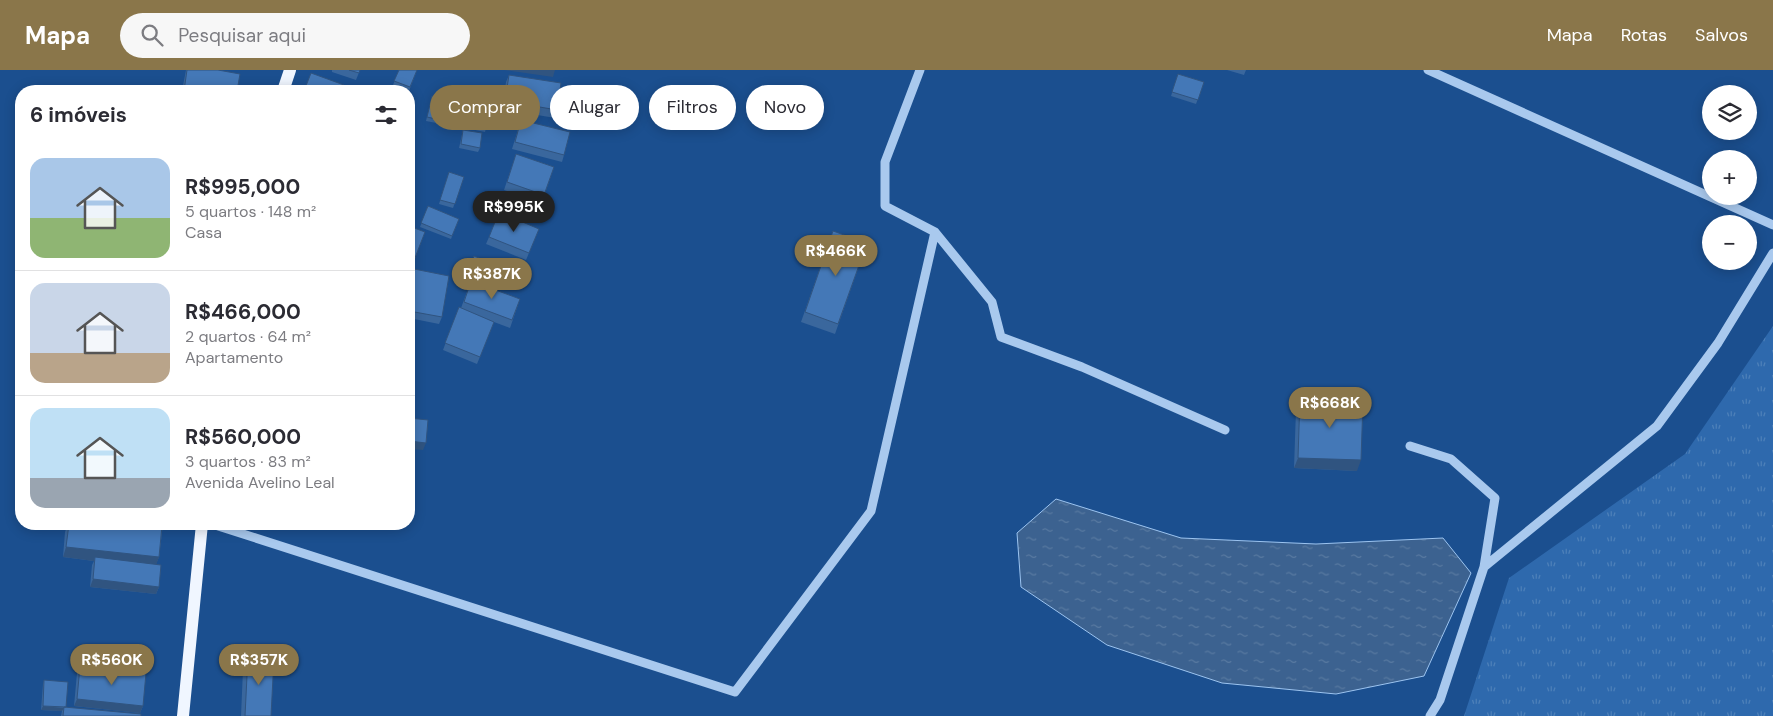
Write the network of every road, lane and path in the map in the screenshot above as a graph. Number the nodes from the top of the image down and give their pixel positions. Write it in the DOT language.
graph roads {
  1 [pos="290,70"];
  2 [pos="920,70"];
  3 [pos="1428,70"];
  4 [pos="285,85"];
  5 [pos="1773,225"];
  6 [pos="935,232"];
  7 [pos="1773,253"];
  8 [pos="1225,430"];
  9 [pos="1410,446"];
  10 [pos="201,530"];
  11 [pos="231,530"];
  12 [pos="1484,567"];
  13 [pos="183,716"];
  14 [pos="1430,716"];
  1 -- 4 [label="main road"];
  2 -- 6 [label="street"];
  3 -- 5 [label="street"];
  6 -- 8 [label="street"];
  6 -- 11 [label="street"];
  7 -- 12 [label="street"];
  9 -- 12 [label="street"];
  10 -- 13 [label="main road"];
  12 -- 14 [label="street"];
}
